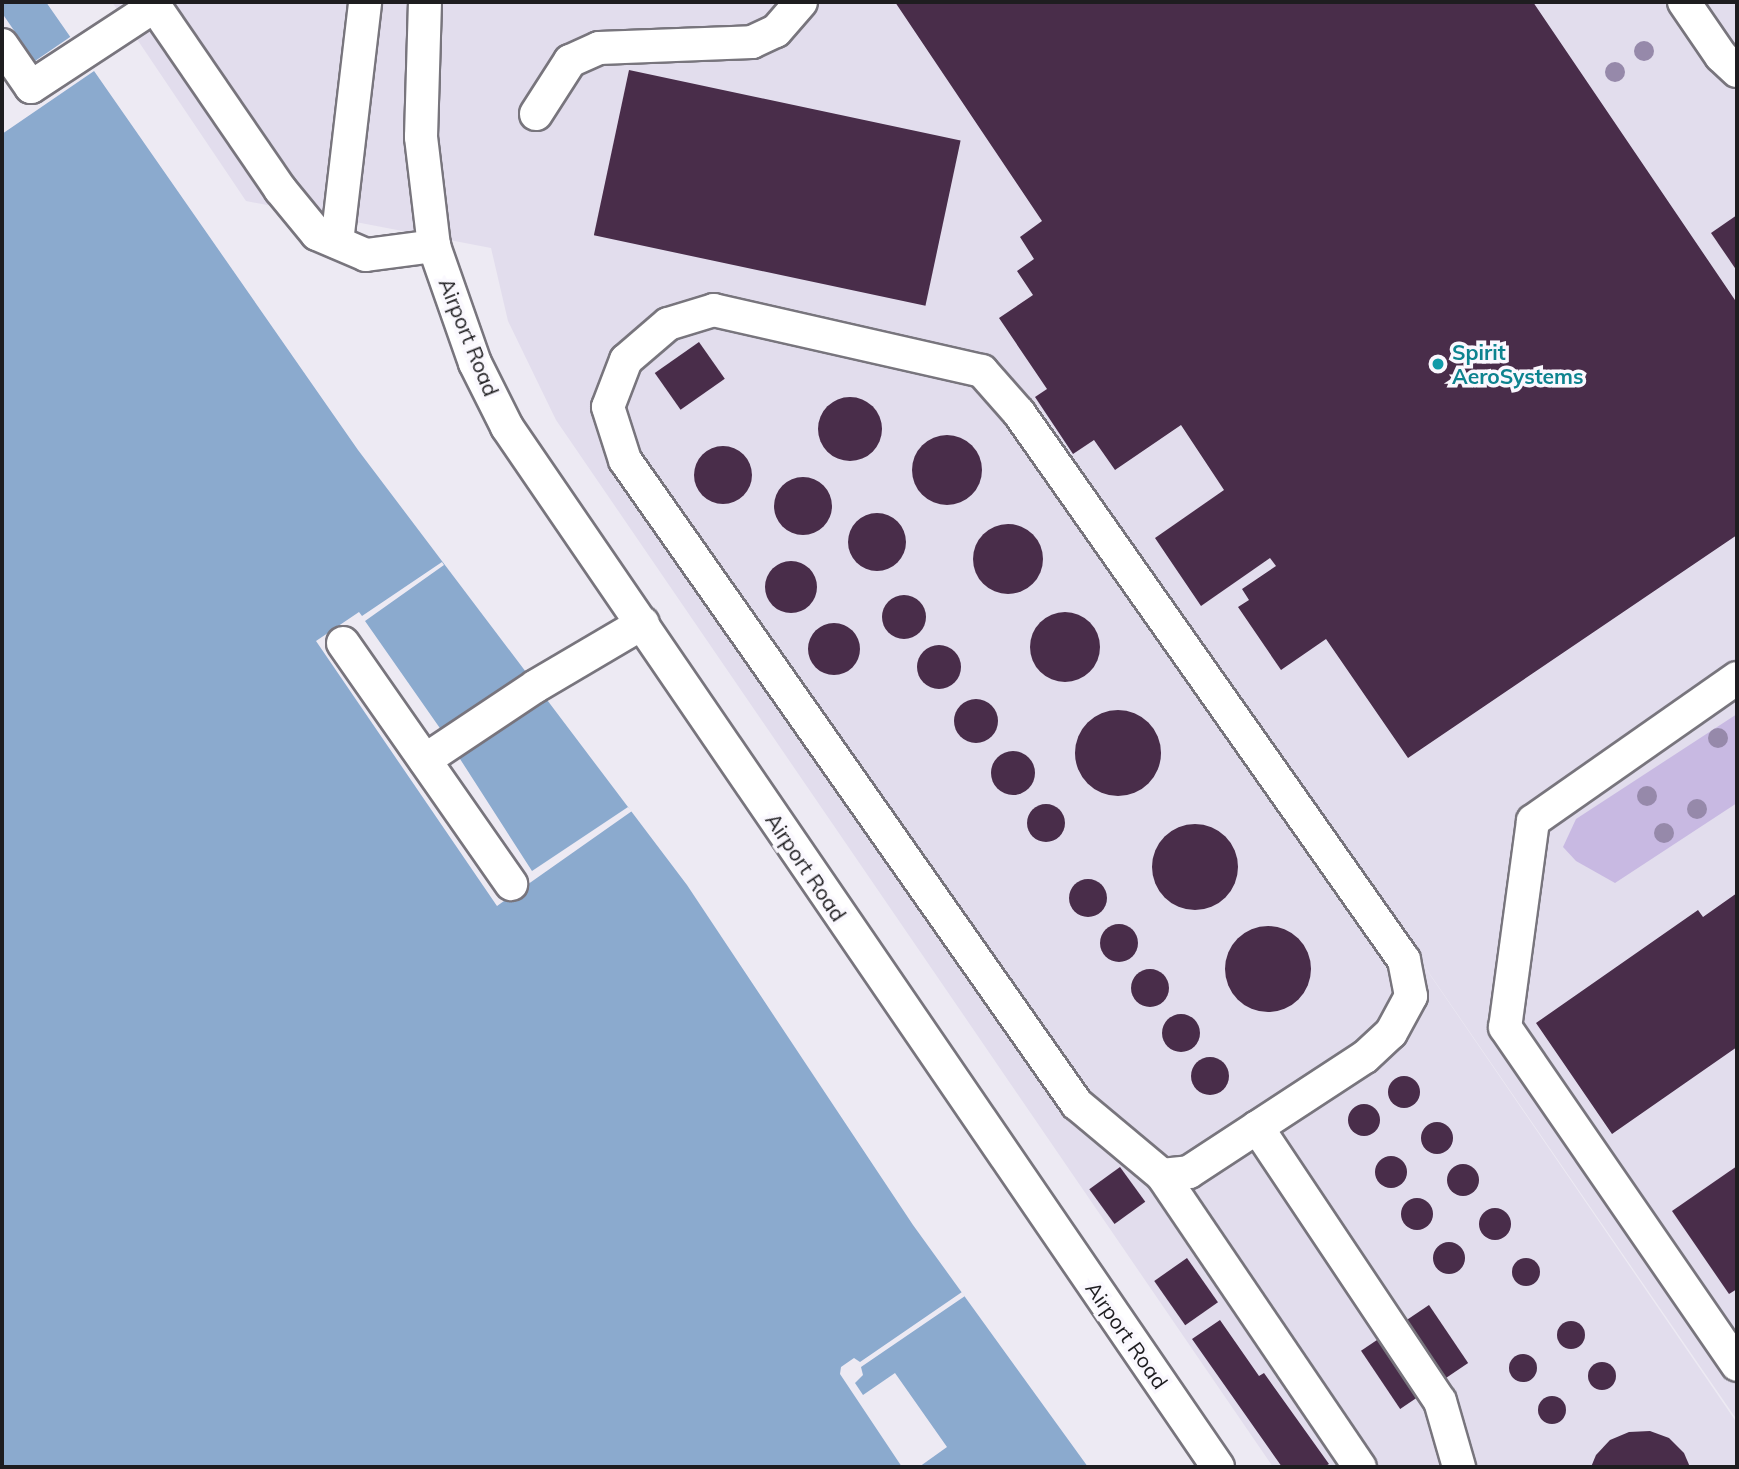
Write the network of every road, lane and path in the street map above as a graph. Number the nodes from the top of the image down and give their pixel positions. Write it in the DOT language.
graph roads {
  1 [pos="365,2"];
  2 [pos="425,2"];
  3 [pos="801,2"];
  4 [pos="1684,2"];
  5 [pos="154,4"];
  6 [pos="2,45"];
  7 [pos="1737,71"];
  8 [pos="536,114"];
  9 [pos="337,242"];
  10 [pos="434,246"];
  11 [pos="643,623"];
  12 [pos="344,643"];
  13 [pos="1737,678"];
  14 [pos="425,760"];
  15 [pos="511,884"];
  16 [pos="1257,1127"];
  17 [pos="1162,1175"];
  18 [pos="1737,1365"];
  19 [pos="1218,1467"];
  20 [pos="1360,1467"];
  21 [pos="1459,1467"];
  1 -- 9 [label="street"];
  2 -- 10 [label="street, Airport Road"];
  3 -- 8 [label="street"];
  4 -- 7 [label="street"];
  5 -- 6 [label="street"];
  5 -- 9 [label="street"];
  9 -- 10 [label="street"];
  10 -- 11 [label="street, Airport Road"];
  11 -- 14 [label="street"];
  11 -- 19 [label="street, Airport Road"];
  12 -- 14 [label="street"];
  13 -- 18 [label="street"];
  14 -- 15 [label="street"];
  16 -- 17 [label="street"];
  16 -- 17 [label="street"];
  16 -- 21 [label="street"];
  17 -- 20 [label="street"];
}
